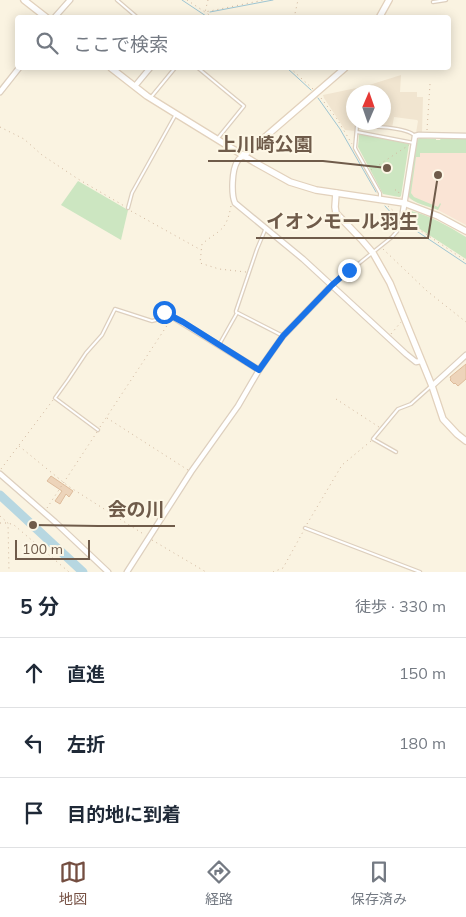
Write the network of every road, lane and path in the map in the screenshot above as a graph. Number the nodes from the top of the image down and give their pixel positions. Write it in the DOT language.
graph roads {
  1 [pos="24,0"];
  2 [pos="70,0"];
  3 [pos="117,0"];
  4 [pos="186,0"];
  5 [pos="208,0"];
  6 [pos="264,0"];
  7 [pos="298,0"];
  8 [pos="388,0"];
  9 [pos="446,0"];
  10 [pos="433,2"];
  11 [pos="205,12"];
  12 [pos="44,15"];
  13 [pos="57,15"];
  14 [pos="134,15"];
  15 [pos="210,15"];
  16 [pos="295,15"];
  17 [pos="380,15"];
  18 [pos="17,70"];
  19 [pos="114,70"];
  20 [pos="148,70"];
  21 [pos="173,70"];
  22 [pos="200,70"];
  23 [pos="292,70"];
  24 [pos="343,70"];
  25 [pos="430,84"];
  26 [pos="135,86"];
  27 [pos="0,92"];
  28 [pos="316,93"];
  29 [pos="151,98"];
  30 [pos="176,114"];
  31 [pos="0,127"];
  32 [pos="357,132"];
  33 [pos="426,135"];
  34 [pos="415,136"];
  35 [pos="466,136"];
  36 [pos="217,140"];
  37 [pos="412,144"];
  38 [pos="355,148"];
  39 [pos="243,156"];
  40 [pos="368,172"];
  41 [pos="395,190"];
  42 [pos="336,194"];
  43 [pos="380,199"];
  44 [pos="388,200"];
  45 [pos="402,200"];
  46 [pos="234,202"];
  47 [pos="128,208"];
  48 [pos="402,218"];
  49 [pos="266,228"];
  50 [pos="466,231"];
  51 [pos="381,246"];
  52 [pos="201,250"];
  53 [pos="373,253"];
  54 [pos="466,261"];
  55 [pos="249,272"];
  56 [pos="332,285"];
  57 [pos="238,313"];
  58 [pos="173,317"];
  59 [pos="405,318"];
  60 [pos="466,322"];
  61 [pos="283,336"];
  62 [pos="388,338"];
  63 [pos="219,345"];
  64 [pos="466,355"];
  65 [pos="421,361"];
  66 [pos="259,370"];
  67 [pos="432,386"];
  68 [pos="55,398"];
  69 [pos="336,399"];
  70 [pos="106,417"];
  71 [pos="382,428"];
  72 [pos="98,430"];
  73 [pos="373,439"];
  74 [pos="466,441"];
  75 [pos="18,446"];
  76 [pos="396,452"];
  77 [pos="191,472"];
  78 [pos="0,473"];
  79 [pos="64,482"];
  80 [pos="45,513"];
  81 [pos="0,516"];
  82 [pos="0,523"];
  83 [pos="8,523"];
  84 [pos="305,528"];
  85 [pos="148,537"];
  86 [pos="9,572"];
  87 [pos="69,572"];
  88 [pos="108,572"];
  89 [pos="127,572"];
  90 [pos="206,572"];
  91 [pos="273,572"];
  92 [pos="420,572"];
  1 -- 12 [label="street"];
  2 -- 13 [label="street"];
  3 -- 14 [label="lane"];
  4 -- 11 [label="path"];
  5 -- 11 [label="path"];
  6 -- 11 [label="path"];
  7 -- 16 [label="path"];
  8 -- 17 [label="street"];
  9 -- 10 [label="lane"];
  11 -- 15 [label="path"];
  18 -- 27 [label="street"];
  19 -- 26 [label="street"];
  20 -- 26 [label="street"];
  21 -- 29 [label="lane"];
  22 -- 36 [label="lane"];
  23 -- 28 [label="path"];
  24 -- 28 [label="street"];
  25 -- 33 [label="path"];
  26 -- 29 [label="street"];
  28 -- 38 [label="path"];
  28 -- 39 [label="street"];
  29 -- 30 [label="street"];
  30 -- 36 [label="street"];
  30 -- 47 [label="lane"];
  31 -- 47 [label="path"];
  32 -- 34 [label="lane"];
  32 -- 37 [label="lane"];
  32 -- 38 [label="lane"];
  33 -- 34 [label="street"];
  33 -- 35 [label="street"];
  34 -- 37 [label="street"];
  36 -- 39 [label="street"];
  37 -- 40 [label="path"];
  37 -- 45 [label="street"];
  38 -- 40 [label="lane"];
  39 -- 42 [label="street"];
  39 -- 46 [label="street"];
  40 -- 43 [label="lane"];
  41 -- 45 [label="path"];
  42 -- 43 [label="street"];
  42 -- 53 [label="street"];
  43 -- 44 [label="street"];
  44 -- 45 [label="street"];
  44 -- 48 [label="path"];
  45 -- 48 [label="street"];
  45 -- 50 [label="street"];
  46 -- 49 [label="street"];
  46 -- 52 [label="path"];
  47 -- 52 [label="path"];
  48 -- 51 [label="lane"];
  48 -- 54 [label="path"];
  49 -- 55 [label="lane"];
  49 -- 56 [label="street"];
  51 -- 53 [label="lane"];
  51 -- 60 [label="path"];
  52 -- 55 [label="path"];
  53 -- 56 [label="lane"];
  53 -- 59 [label="street"];
  55 -- 57 [label="lane"];
  56 -- 61 [label="street"];
  56 -- 62 [label="street"];
  57 -- 61 [label="lane"];
  57 -- 63 [label="lane"];
  58 -- 63 [label="street"];
  58 -- 68 [label="lane"];
  58 -- 70 [label="path"];
  59 -- 62 [label="path"];
  59 -- 65 [label="street"];
  61 -- 66 [label="street"];
  62 -- 65 [label="street"];
  63 -- 66 [label="street"];
  64 -- 67 [label="street"];
  65 -- 67 [label="street"];
  66 -- 77 [label="street"];
  67 -- 71 [label="lane"];
  67 -- 74 [label="street"];
  68 -- 72 [label="lane"];
  68 -- 75 [label="path"];
  69 -- 71 [label="path"];
  70 -- 72 [label="path"];
  70 -- 77 [label="path"];
  71 -- 73 [label="lane"];
  72 -- 79 [label="path"];
  73 -- 76 [label="lane"];
  73 -- 84 [label="path"];
  75 -- 78 [label="path"];
  75 -- 79 [label="path"];
  77 -- 85 [label="street"];
  78 -- 80 [label="street"];
  79 -- 80 [label="path"];
  79 -- 85 [label="path"];
  80 -- 88 [label="street"];
  81 -- 83 [label="path"];
  82 -- 83 [label="path"];
  83 -- 86 [label="path"];
  83 -- 87 [label="path"];
  84 -- 91 [label="path"];
  84 -- 92 [label="lane"];
  85 -- 89 [label="street"];
  85 -- 90 [label="path"];
}
